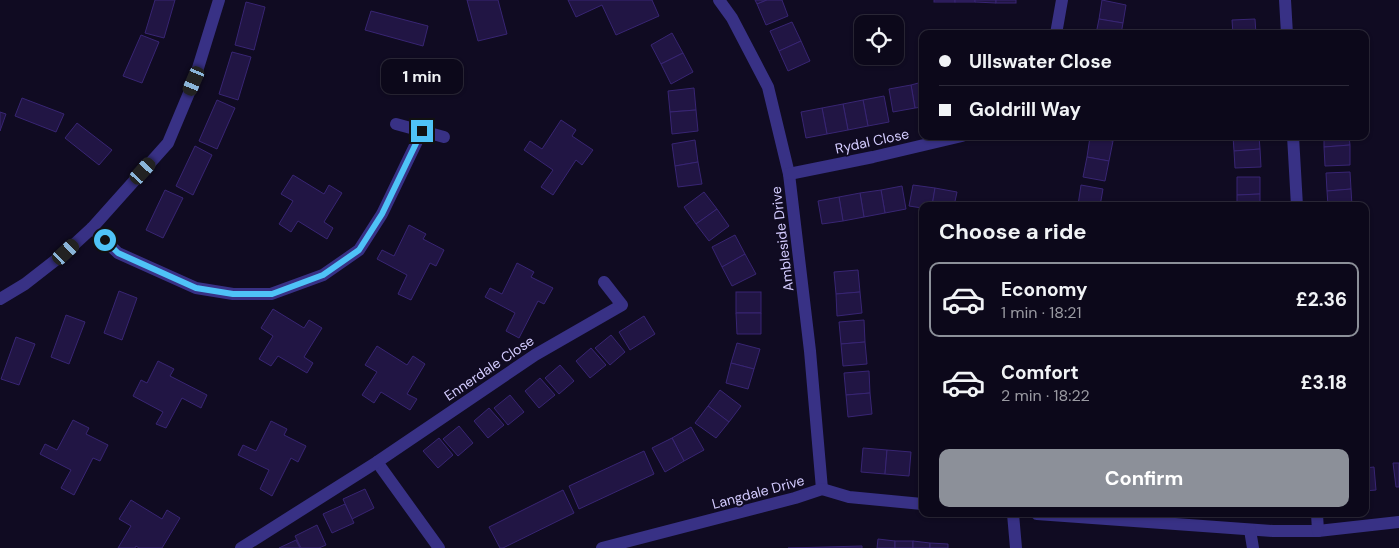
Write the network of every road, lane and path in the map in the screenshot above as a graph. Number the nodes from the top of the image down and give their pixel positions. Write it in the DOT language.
graph roads {
  1 [pos="219,0"];
  2 [pos="719,0"];
  3 [pos="1062,0"];
  4 [pos="1284,0"];
  5 [pos="1057,30"];
  6 [pos="1287,30"];
  7 [pos="396,124"];
  8 [pos="422,131"];
  9 [pos="444,138"];
  10 [pos="945,140"];
  11 [pos="1293,140"];
  12 [pos="789,174"];
  13 [pos="1298,202"];
  14 [pos="92,228"];
  15 [pos="604,282"];
  16 [pos="0,299"];
  17 [pos="377,462"];
  18 [pos="822,489"];
  19 [pos="919,504"];
  20 [pos="1013,517"];
  21 [pos="1102,517"];
  22 [pos="1317,517"];
  23 [pos="1399,522"];
  24 [pos="1250,530"];
  25 [pos="1318,531"];
  26 [pos="241,548"];
  27 [pos="439,548"];
  28 [pos="602,548"];
  29 [pos="1016,548"];
  30 [pos="1253,548"];
  1 -- 14 [label="street"];
  2 -- 12 [label="street, Ambleside Drive"];
  3 -- 5 [label="street"];
  4 -- 6 [label="street"];
  7 -- 8 [label="street"];
  8 -- 9 [label="street"];
  8 -- 14 [label="street"];
  10 -- 12 [label="street, Rydal Close"];
  11 -- 13 [label="street"];
  12 -- 18 [label="street, Ambleside Drive"];
  14 -- 16 [label="street"];
  15 -- 17 [label="street, Ennerdale Close"];
  17 -- 26 [label="street, Ennerdale Close"];
  17 -- 27 [label="street"];
  18 -- 19 [label="street, Langdale Drive"];
  18 -- 28 [label="street, Langdale Drive"];
  20 -- 29 [label="street"];
  21 -- 24 [label="street"];
  22 -- 25 [label="street"];
  23 -- 25 [label="street"];
  24 -- 25 [label="street"];
  24 -- 30 [label="street"];
}
